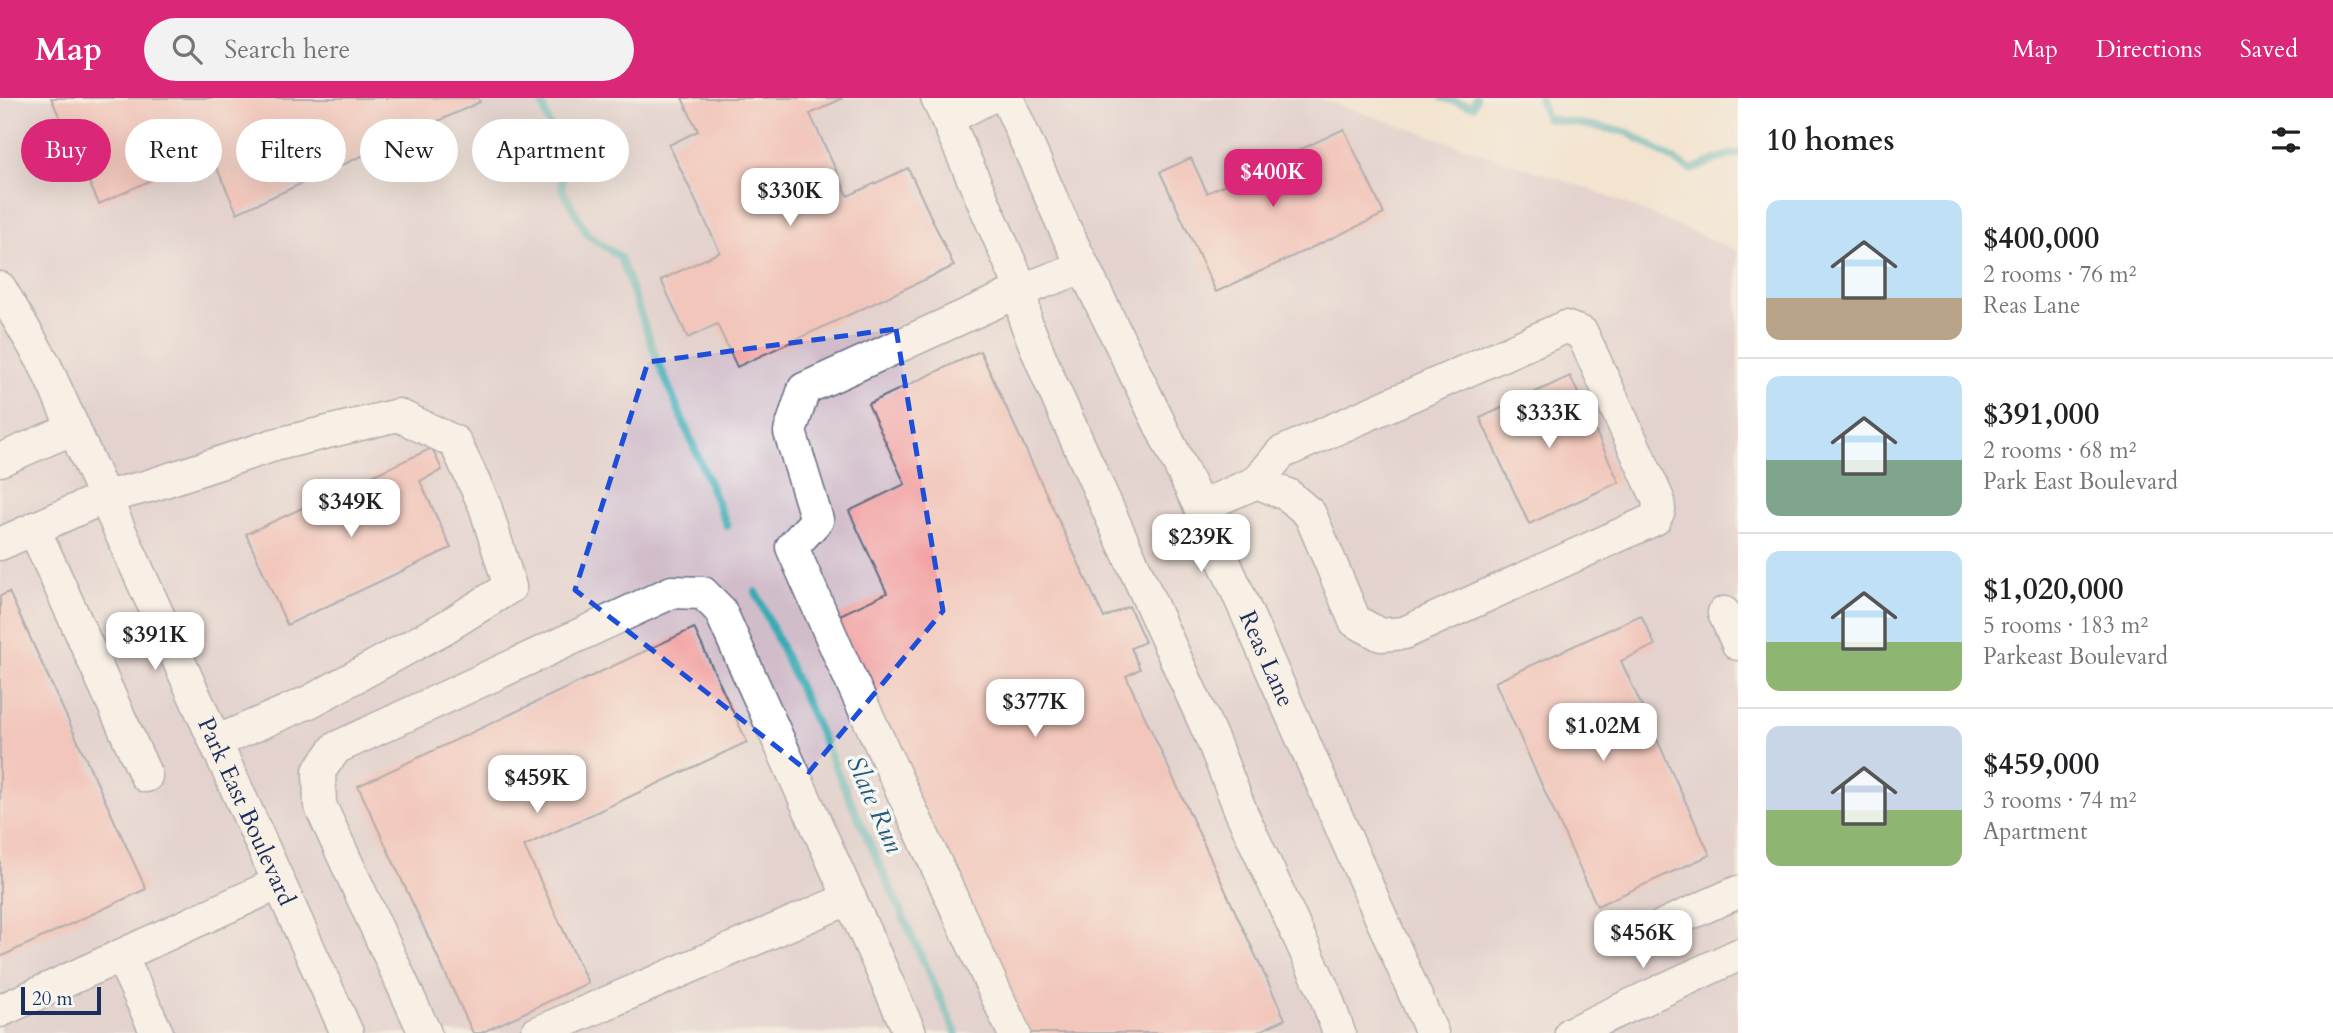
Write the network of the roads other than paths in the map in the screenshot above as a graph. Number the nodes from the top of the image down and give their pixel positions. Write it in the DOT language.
graph roads {
  1 [pos="988,98"];
  2 [pos="1007,98"];
  3 [pos="942,109"];
  4 [pos="1083,267"];
  5 [pos="0,288"];
  6 [pos="1022,290"];
  7 [pos="74,428"];
  8 [pos="0,460"];
  9 [pos="1257,482"];
  10 [pos="105,497"];
  11 [pos="1200,507"];
  12 [pos="34,529"];
  13 [pos="0,544"];
  14 [pos="1724,613"];
  15 [pos="1738,644"];
  16 [pos="216,742"];
  17 [pos="146,776"];
  18 [pos="279,883"];
  19 [pos="1738,892"];
  20 [pos="850,898"];
  21 [pos="1664,925"];
  22 [pos="1738,955"];
  23 [pos="121,956"];
  24 [pos="0,1011"];
  25 [pos="157,1033"];
  26 [pos="347,1033"];
  27 [pos="425,1033"];
  28 [pos="537,1033"];
  29 [pos="910,1033"];
  30 [pos="1014,1033"];
  31 [pos="1339,1033"];
  32 [pos="1432,1033"];
  33 [pos="1571,1033"];
  1 -- 3 [label="street"];
  2 -- 4 [label="street, Reas Lane"];
  3 -- 6 [label="street"];
  4 -- 6 [label="street"];
  4 -- 11 [label="street, Reas Lane"];
  5 -- 7 [label="street, Park East Boulevard"];
  6 -- 30 [label="street"];
  6 -- 31 [label="street"];
  7 -- 8 [label="street"];
  7 -- 10 [label="street, Park East Boulevard"];
  9 -- 9 [label="street"];
  9 -- 11 [label="street"];
  10 -- 12 [label="street"];
  10 -- 16 [label="street, Park East Boulevard"];
  10 -- 16 [label="street"];
  11 -- 32 [label="street, Reas Lane"];
  12 -- 13 [label="street"];
  12 -- 17 [label="street"];
  14 -- 15 [label="street"];
  16 -- 18 [label="street, Park East Boulevard"];
  18 -- 23 [label="street"];
  18 -- 26 [label="street, Park East Boulevard"];
  19 -- 21 [label="street"];
  20 -- 27 [label="street"];
  20 -- 28 [label="street"];
  20 -- 29 [label="street"];
  22 -- 33 [label="street"];
  23 -- 24 [label="street"];
  23 -- 25 [label="street"];
}
